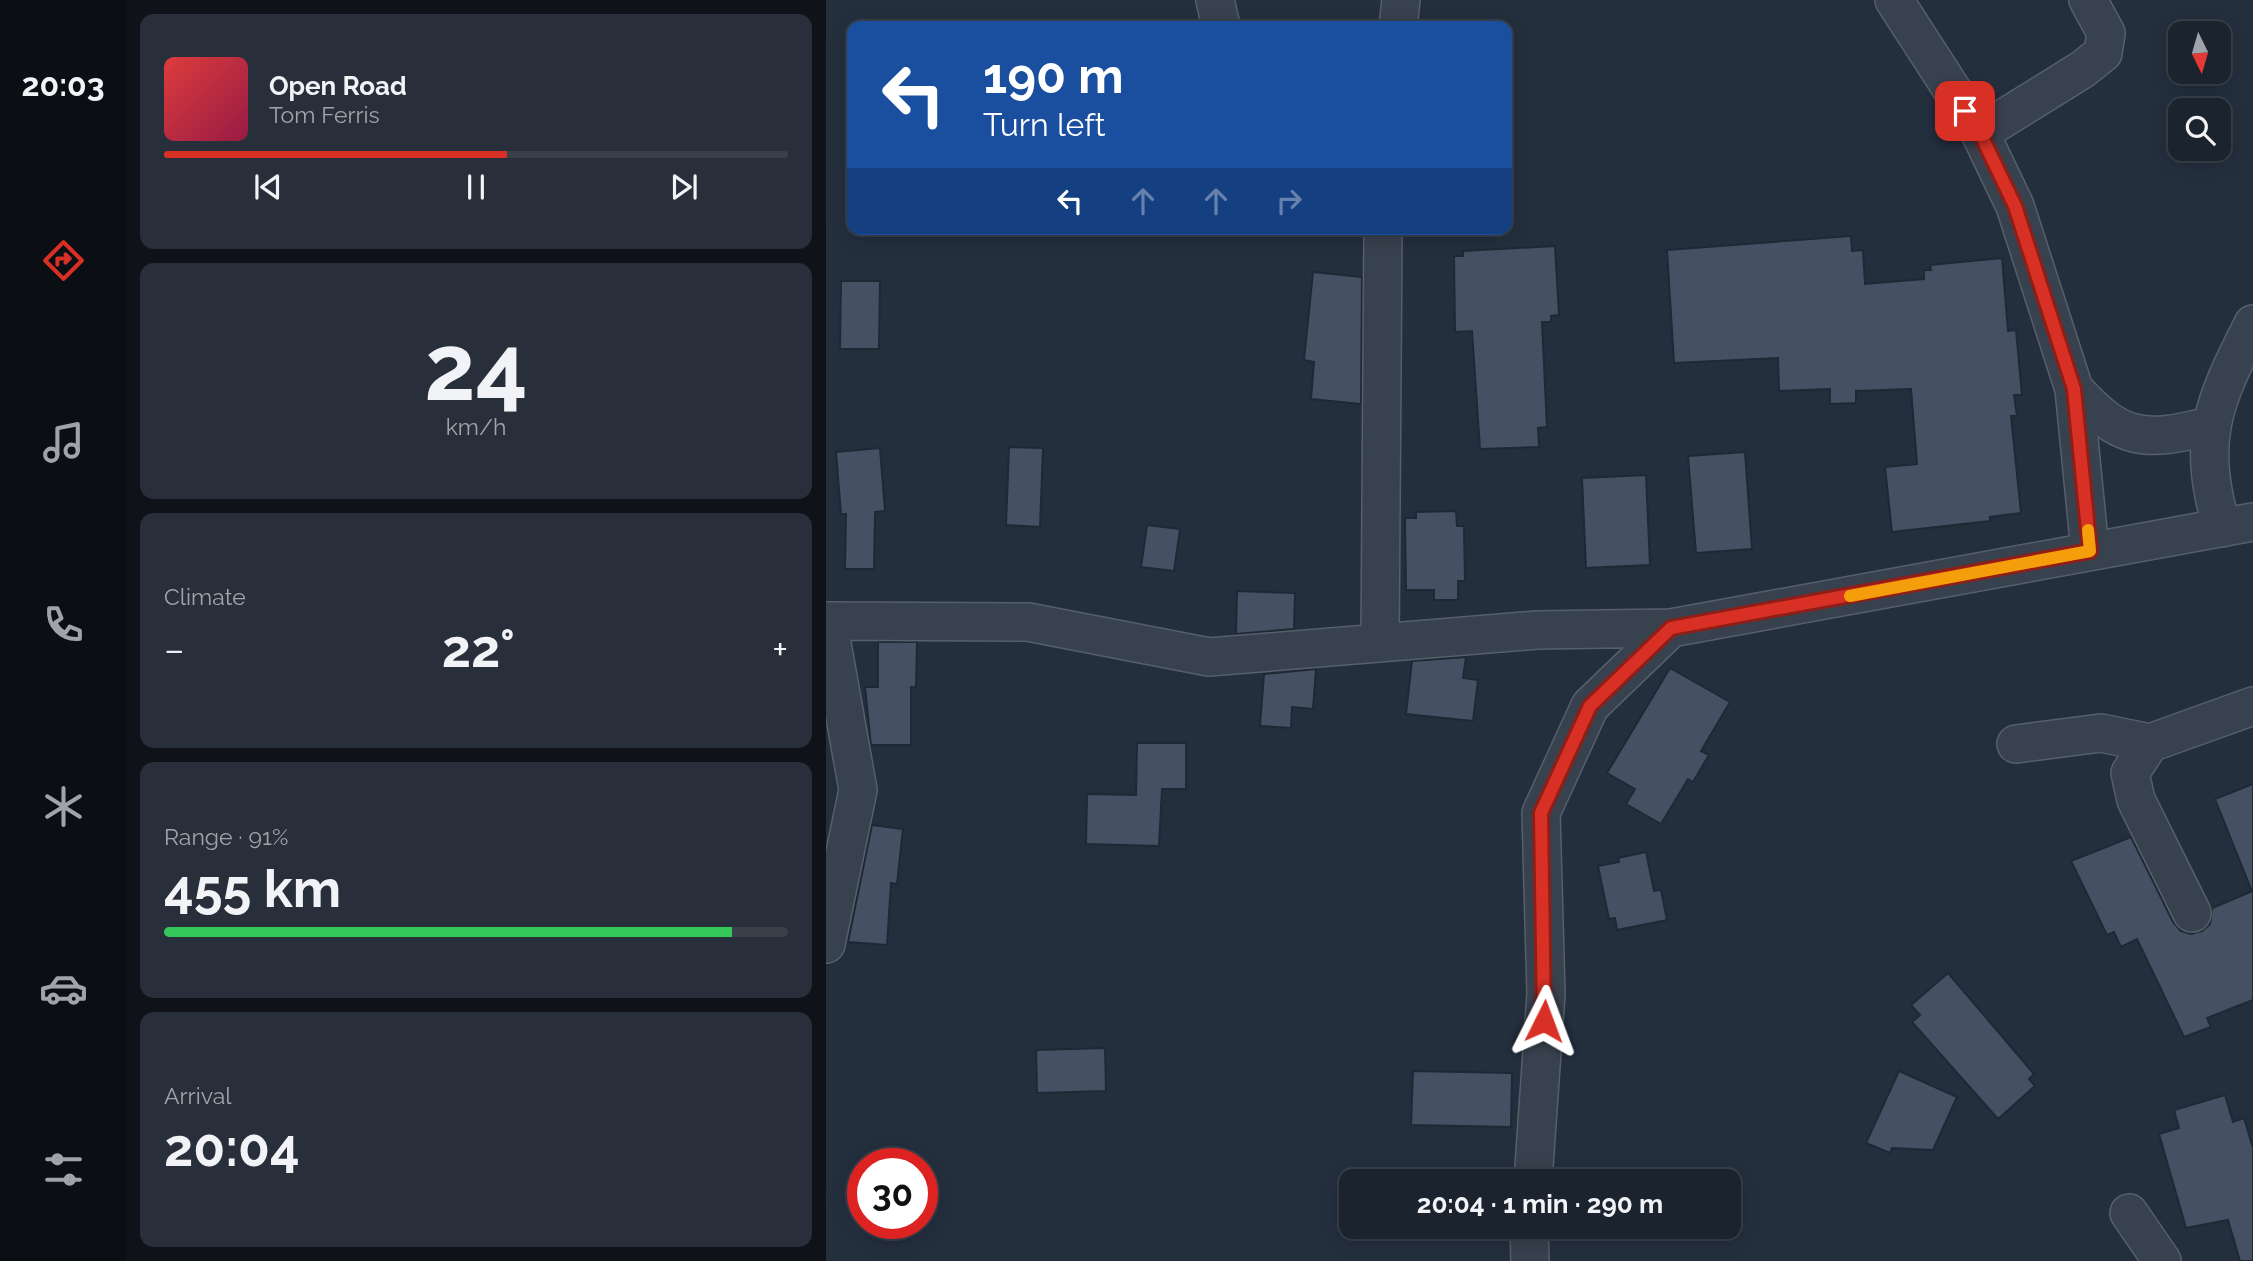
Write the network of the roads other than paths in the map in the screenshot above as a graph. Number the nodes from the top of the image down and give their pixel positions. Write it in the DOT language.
graph roads {
  1 [pos="1215,0"];
  2 [pos="1401,0"];
  3 [pos="1894,0"];
  4 [pos="2088,0"];
  5 [pos="1220,21"];
  6 [pos="1399,21"];
  7 [pos="1980,133"];
  8 [pos="1383,235"];
  9 [pos="2253,324"];
  10 [pos="2074,389"];
  11 [pos="2209,426"];
  12 [pos="2237,525"];
  13 [pos="2090,551"];
  14 [pos="827,620"];
  15 [pos="1671,628"];
  16 [pos="1380,643"];
  17 [pos="2253,706"];
  18 [pos="2150,743"];
  19 [pos="2016,744"];
  20 [pos="2192,913"];
  21 [pos="826,944"];
  22 [pos="1534,1169"];
  23 [pos="2129,1213"];
  24 [pos="1529,1239"];
  25 [pos="1530,1261"];
  26 [pos="2162,1261"];
  1 -- 5 [label="street"];
  2 -- 6 [label="street"];
  3 -- 7 [label="street"];
  4 -- 7 [label="street"];
  7 -- 10 [label="street"];
  8 -- 16 [label="street"];
  9 -- 11 [label="street"];
  10 -- 11 [label="street"];
  10 -- 13 [label="street"];
  11 -- 12 [label="street"];
  12 -- 13 [label="street"];
  13 -- 15 [label="street"];
  14 -- 16 [label="street"];
  14 -- 21 [label="street"];
  15 -- 16 [label="street"];
  15 -- 22 [label="street"];
  17 -- 18 [label="street"];
  18 -- 19 [label="street"];
  18 -- 20 [label="street"];
  23 -- 26 [label="street"];
  24 -- 25 [label="street"];
}
